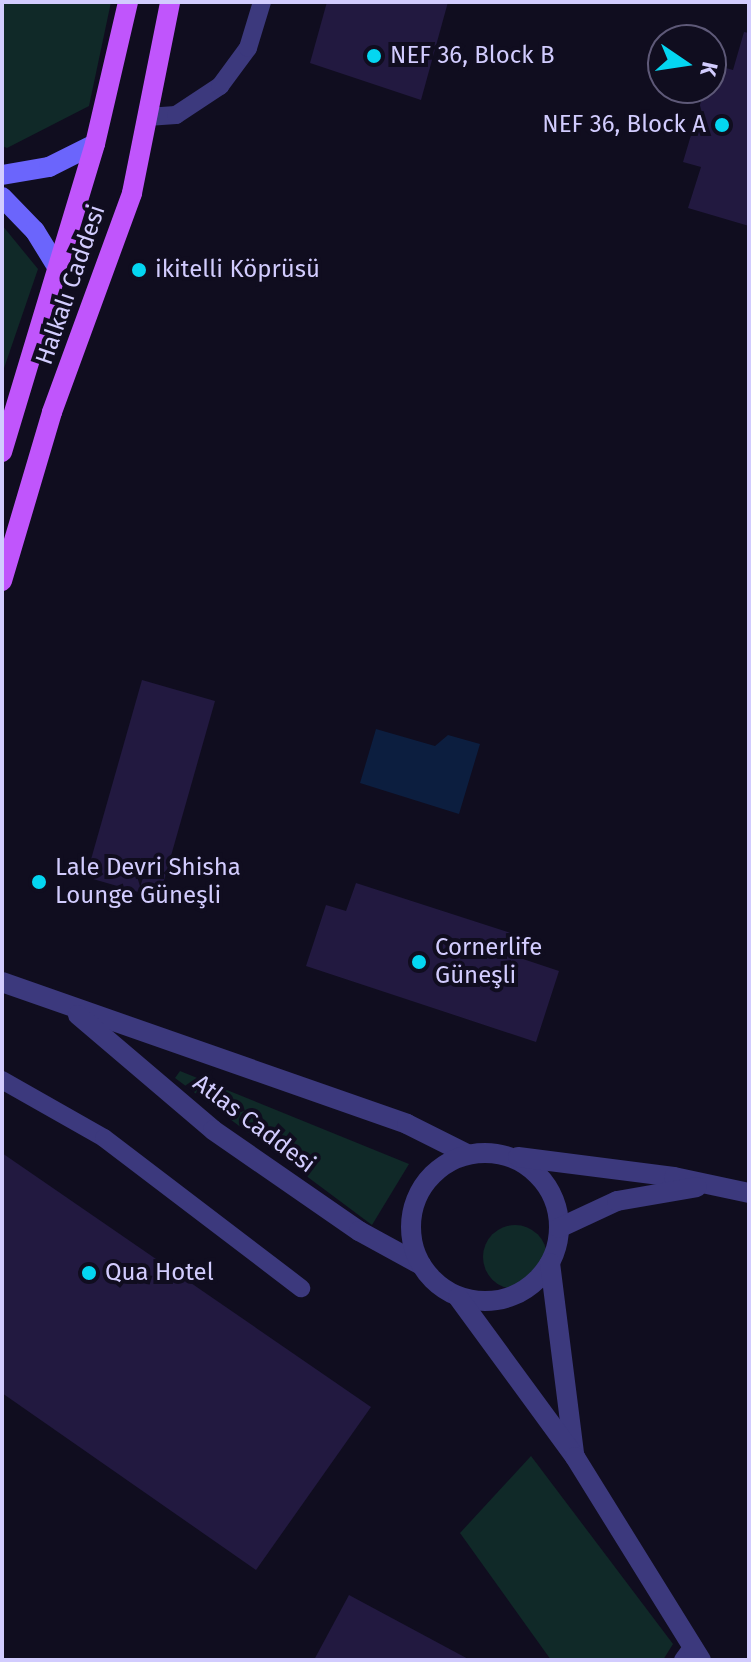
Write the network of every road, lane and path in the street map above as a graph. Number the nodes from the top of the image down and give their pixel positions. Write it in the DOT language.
graph roads {
  1 [pos="128,2"];
  2 [pos="170,2"];
  3 [pos="262,2"];
  4 [pos="147,117"];
  5 [pos="95,144"];
  6 [pos="2,175"];
  7 [pos="2,197"];
  8 [pos="59,270"];
  9 [pos="2,452"];
  10 [pos="2,581"];
  11 [pos="2,982"];
  12 [pos="68,1007"];
  13 [pos="2,1080"];
  14 [pos="467,1154"];
  15 [pos="506,1155"];
  16 [pos="705,1186"];
  17 [pos="749,1193"];
  18 [pos="559,1228"];
  19 [pos="550,1263"];
  20 [pos="421,1265"];
  21 [pos="301,1288"];
  22 [pos="458,1297"];
  23 [pos="575,1457"];
  24 [pos="692,1655"];
  1 -- 5 [label="main road, Halkalı Caddesi"];
  2 -- 4 [label="main road, Halkalı Caddesi"];
  3 -- 4 [label="lane"];
  4 -- 10 [label="main road, Halkalı Caddesi"];
  5 -- 6 [label="main road"];
  5 -- 8 [label="main road, Halkalı Caddesi"];
  7 -- 8 [label="main road"];
  8 -- 9 [label="main road, Halkalı Caddesi"];
  11 -- 12 [label="street, Atlas Caddesi"];
  12 -- 14 [label="street, Atlas Caddesi"];
  12 -- 20 [label="street, Atlas Caddesi"];
  13 -- 21 [label="lane"];
  14 -- 15 [label="street"];
  14 -- 20 [label="street"];
  15 -- 16 [label="street"];
  15 -- 18 [label="street"];
  16 -- 17 [label="street"];
  16 -- 18 [label="street"];
  18 -- 19 [label="street"];
  19 -- 22 [label="street"];
  19 -- 23 [label="street"];
  20 -- 22 [label="street"];
  22 -- 23 [label="street"];
  23 -- 24 [label="street"];
}
